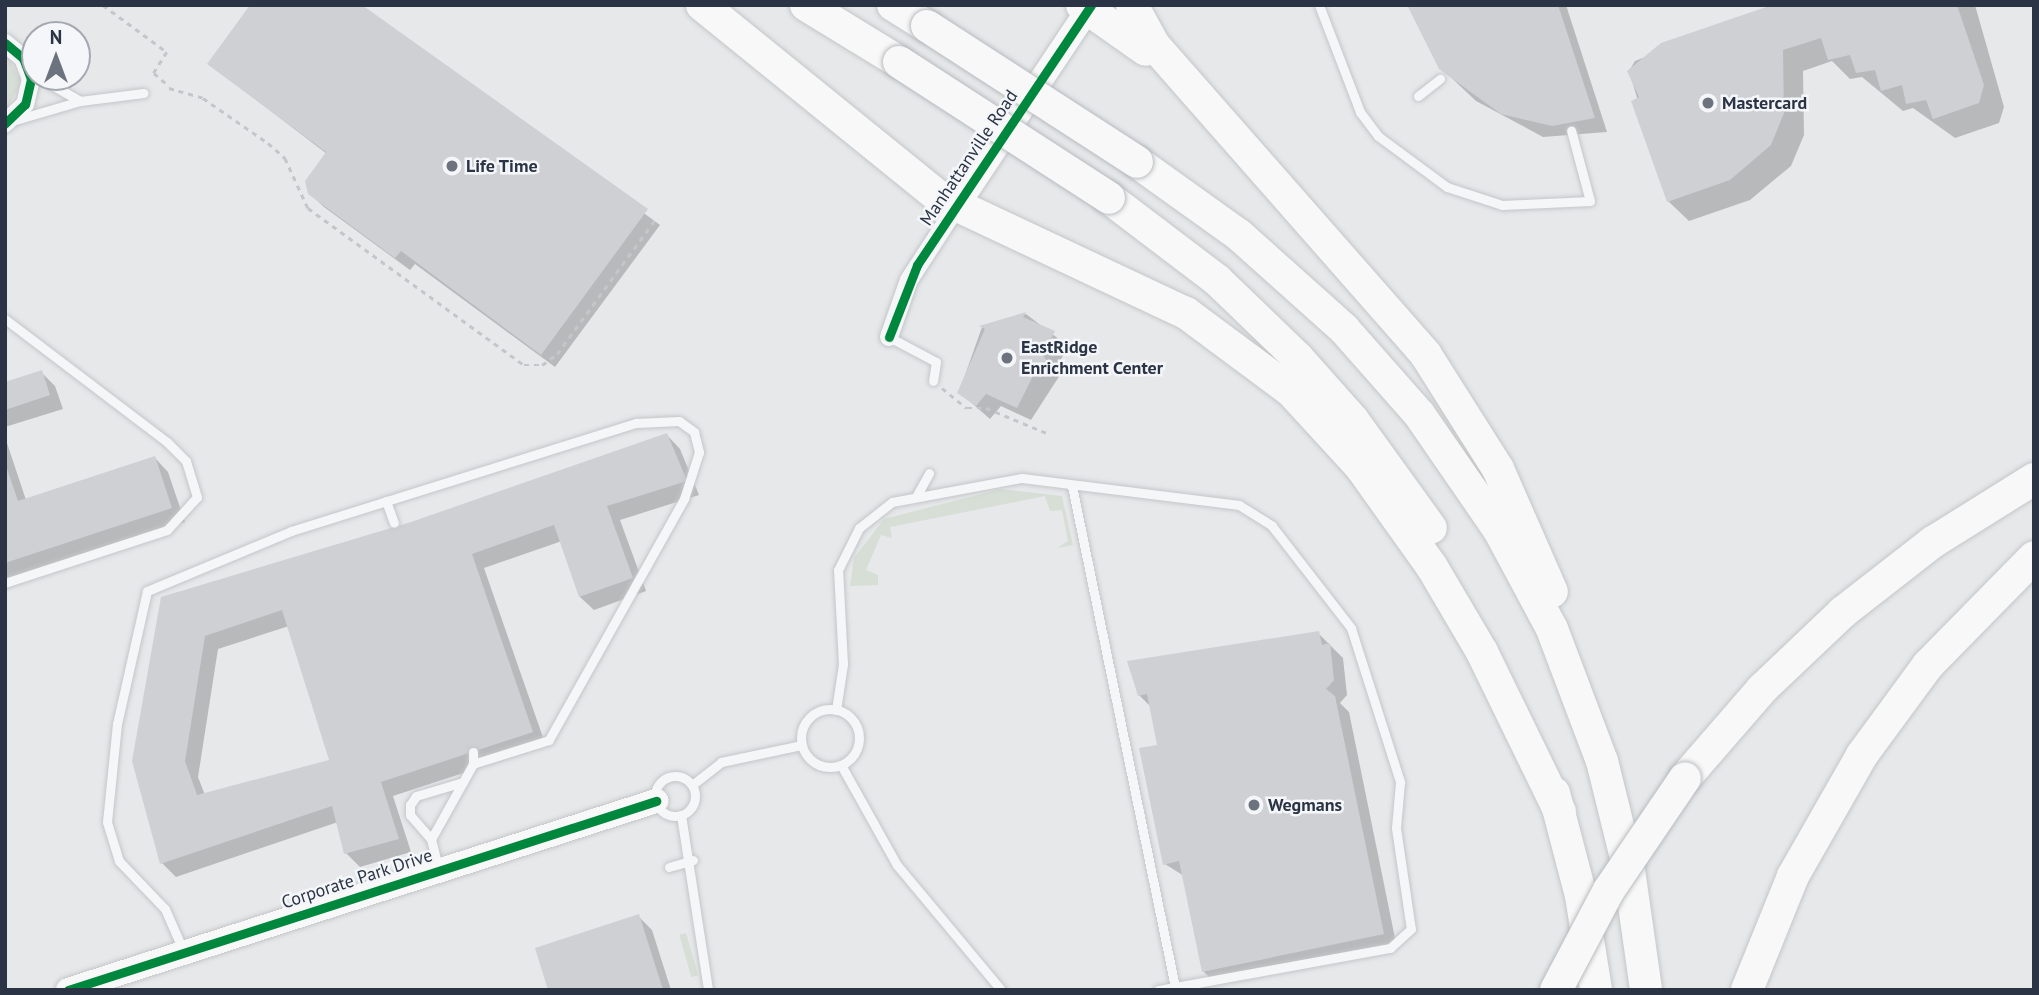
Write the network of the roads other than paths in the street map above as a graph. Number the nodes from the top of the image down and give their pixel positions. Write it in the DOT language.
graph roads {
  1 [pos="702,5"];
  2 [pos="806,5"];
  3 [pos="893,5"];
  4 [pos="1132,5"];
  5 [pos="1319,5"];
  6 [pos="1087,7"];
  7 [pos="5,43"];
  8 [pos="21,59"];
  9 [pos="1440,79"];
  10 [pos="29,91"];
  11 [pos="64,91"];
  12 [pos="144,93"];
  13 [pos="1418,96"];
  14 [pos="80,101"];
  15 [pos="6,123"];
  16 [pos="1571,130"];
  17 [pos="1233,133"];
  18 [pos="957,206"];
  19 [pos="5,319"];
  20 [pos="889,337"];
  21 [pos="933,381"];
  22 [pos="2034,460"];
  23 [pos="929,473"];
  24 [pos="2034,479"];
  25 [pos="1072,486"];
  26 [pos="917,495"];
  27 [pos="386,501"];
  28 [pos="394,523"];
  29 [pos="2034,557"];
  30 [pos="1887,576"];
  31 [pos="2034,576"];
  32 [pos="5,583"];
  33 [pos="1965,624"];
  34 [pos="836,710"];
  35 [pos="802,744"];
  36 [pos="473,752"];
  37 [pos="1602,761"];
  38 [pos="473,764"];
  39 [pos="841,765"];
  40 [pos="463,782"];
  41 [pos="692,785"];
  42 [pos="656,801"];
  43 [pos="1559,812"];
  44 [pos="681,816"];
  45 [pos="431,839"];
  46 [pos="693,860"];
  47 [pos="669,867"];
  48 [pos="439,869"];
  49 [pos="184,951"];
  50 [pos="1175,987"];
  51 [pos="68,990"];
  52 [pos="708,990"];
  53 [pos="1001,990"];
  54 [pos="1157,990"];
  55 [pos="1556,990"];
  56 [pos="1596,990"];
  57 [pos="1646,990"];
  58 [pos="1747,990"];
  1 -- 18 [label="highway"];
  2 -- 43 [label="highway, bridge"];
  3 -- 37 [label="highway, bridge"];
  4 -- 17 [label="highway"];
  5 -- 16 [label="lane"];
  6 -- 17 [label="highway"];
  6 -- 18 [label="street, Manhattanville Road"];
  7 -- 8 [label="street"];
  9 -- 13 [label="lane"];
  10 -- 15 [label="street"];
  11 -- 14 [label="lane"];
  12 -- 14 [label="lane"];
  14 -- 15 [label="lane"];
  17 -- 37 [label="highway"];
  18 -- 20 [label="street, Manhattanville Road"];
  18 -- 43 [label="highway"];
  19 -- 32 [label="lane"];
  20 -- 21 [label="lane"];
  22 -- 30 [label="highway"];
  23 -- 26 [label="lane"];
  24 -- 30 [label="highway"];
  25 -- 26 [label="lane"];
  25 -- 50 [label="lane"];
  25 -- 50 [label="lane"];
  26 -- 34 [label="lane"];
  27 -- 28 [label="lane"];
  27 -- 38 [label="lane"];
  27 -- 49 [label="lane"];
  29 -- 33 [label="highway"];
  30 -- 55 [label="highway, bridge"];
  31 -- 33 [label="highway"];
  33 -- 58 [label="highway"];
  34 -- 35 [label="lane"];
  34 -- 39 [label="lane"];
  35 -- 39 [label="lane"];
  35 -- 41 [label="lane"];
  36 -- 38 [label="lane"];
  37 -- 57 [label="highway"];
  38 -- 40 [label="lane"];
  39 -- 53 [label="lane"];
  40 -- 45 [label="lane"];
  40 -- 45 [label="lane"];
  41 -- 42 [label="lane"];
  41 -- 44 [label="lane"];
  42 -- 44 [label="lane"];
  42 -- 48 [label="street, Corporate Park Drive"];
  43 -- 56 [label="highway"];
  44 -- 46 [label="lane"];
  45 -- 48 [label="lane"];
  46 -- 47 [label="lane"];
  46 -- 52 [label="lane"];
  48 -- 49 [label="street, Corporate Park Drive"];
  49 -- 51 [label="street, Corporate Park Drive"];
  50 -- 54 [label="lane"];
}
